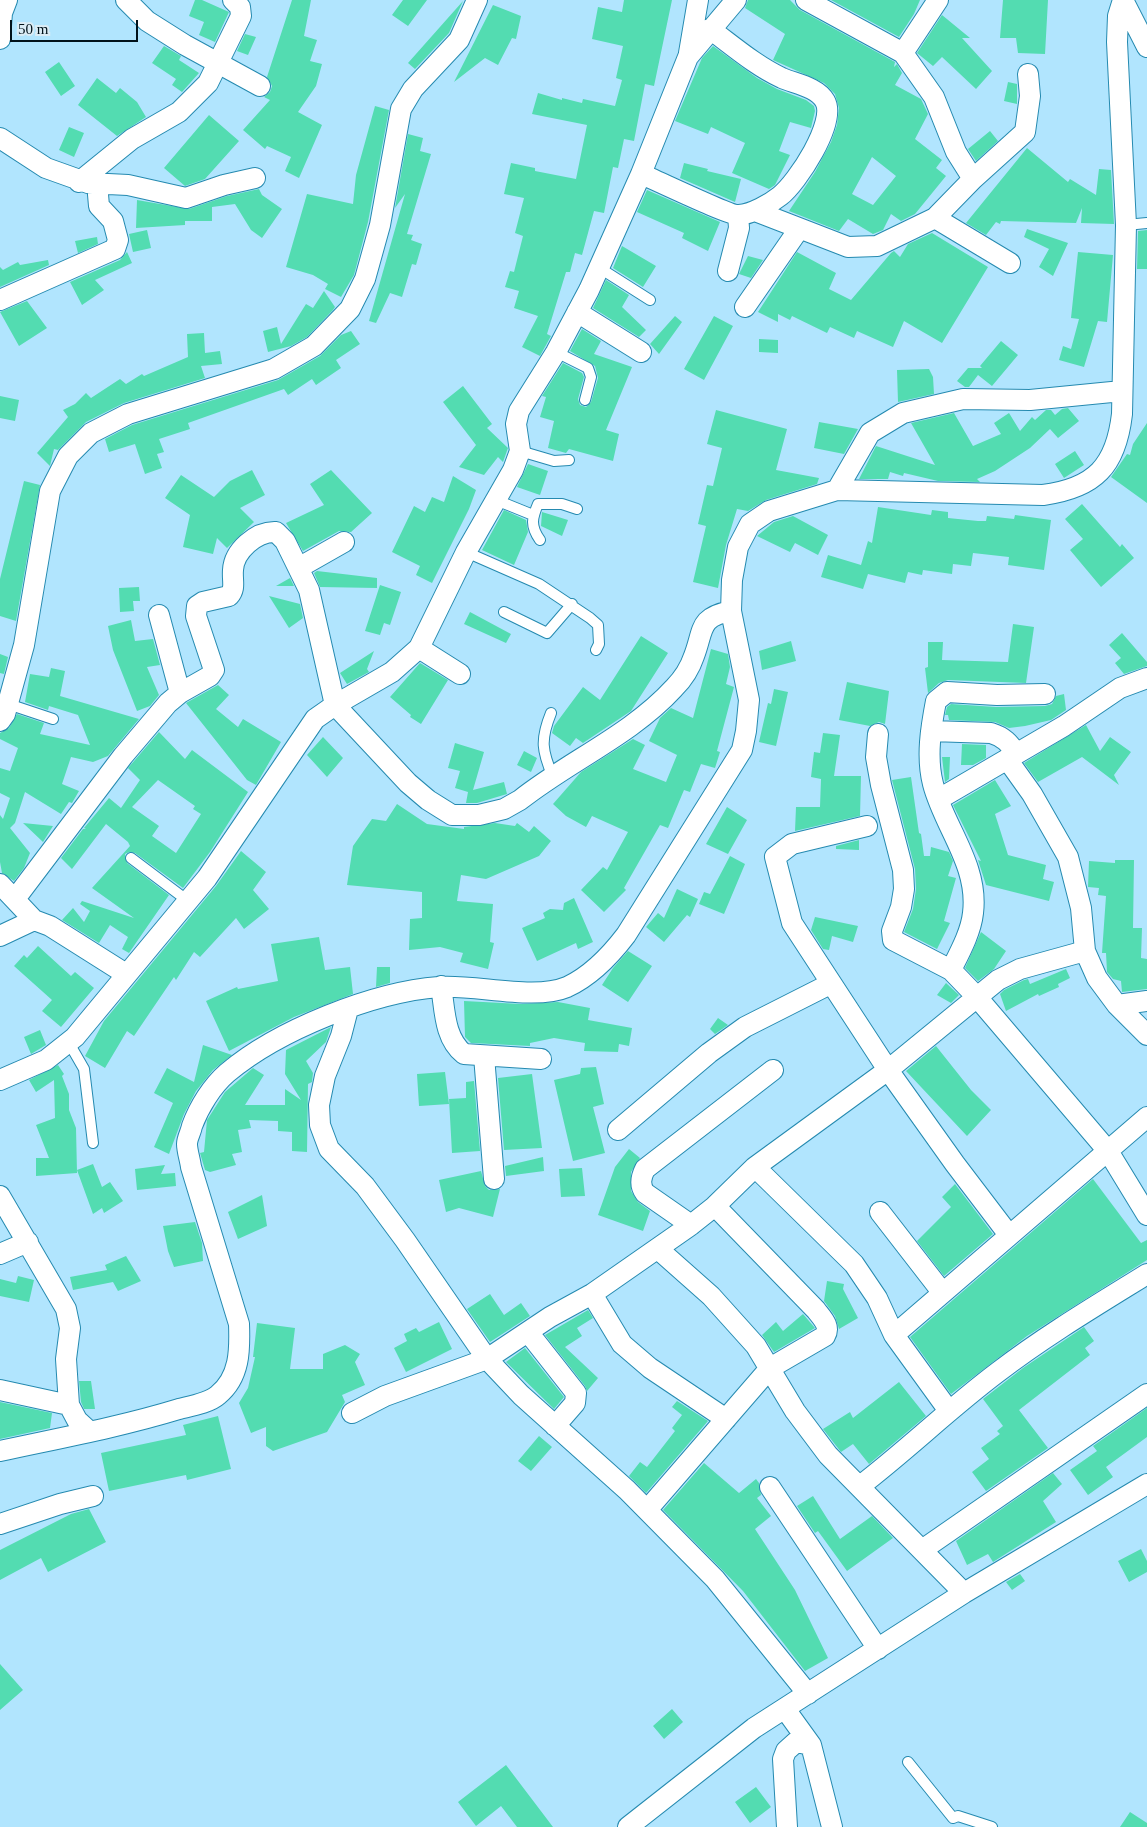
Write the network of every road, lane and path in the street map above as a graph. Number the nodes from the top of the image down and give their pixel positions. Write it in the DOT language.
graph roads {
  1 [pos="7,0"];
  2 [pos="126,0"];
  3 [pos="233,0"];
  4 [pos="477,0"];
  5 [pos="698,0"];
  6 [pos="736,0"];
  7 [pos="806,0"];
  8 [pos="938,0"];
  9 [pos="1123,0"];
  10 [pos="710,29"];
  11 [pos="0,38"];
  12 [pos="1147,47"];
  13 [pos="903,53"];
  14 [pos="688,58"];
  15 [pos="219,63"];
  16 [pos="1028,74"];
  17 [pos="260,86"];
  18 [pos="0,138"];
  19 [pos="641,174"];
  20 [pos="255,178"];
  21 [pos="973,179"];
  22 [pos="88,182"];
  23 [pos="746,213"];
  24 [pos="935,218"];
  25 [pos="1147,224"];
  26 [pos="1126,225"];
  27 [pos="799,228"];
  28 [pos="1010,263"];
  29 [pos="598,267"];
  30 [pos="728,271"];
  31 [pos="0,300"];
  32 [pos="650,300"];
  33 [pos="745,307"];
  34 [pos="577,312"];
  35 [pos="556,352"];
  36 [pos="641,352"];
  37 [pos="1122,391"];
  38 [pos="585,400"];
  39 [pos="520,451"];
  40 [pos="569,460"];
  41 [pos="837,490"];
  42 [pos="496,500"];
  43 [pos="577,508"];
  44 [pos="533,515"];
  45 [pos="540,540"];
  46 [pos="344,542"];
  47 [pos="466,552"];
  48 [pos="300,567"];
  49 [pos="572,604"];
  50 [pos="731,611"];
  51 [pos="504,612"];
  52 [pos="159,615"];
  53 [pos="419,648"];
  54 [pos="596,650"];
  55 [pos="460,674"];
  56 [pos="1147,678"];
  57 [pos="180,693"];
  58 [pos="1045,694"];
  59 [pos="335,705"];
  60 [pos="4,713"];
  61 [pos="551,714"];
  62 [pos="53,719"];
  63 [pos="931,731"];
  64 [pos="878,734"];
  65 [pos="1011,756"];
  66 [pos="553,777"];
  67 [pos="938,799"];
  68 [pos="867,826"];
  69 [pos="131,858"];
  70 [pos="0,884"];
  71 [pos="15,899"];
  72 [pos="188,901"];
  73 [pos="34,920"];
  74 [pos="0,936"];
  75 [pos="1084,951"];
  76 [pos="951,970"];
  77 [pos="126,974"];
  78 [pos="830,984"];
  79 [pos="441,986"];
  80 [pos="976,996"];
  81 [pos="1147,1001"];
  82 [pos="1117,1005"];
  83 [pos="348,1009"];
  84 [pos="1147,1035"];
  85 [pos="69,1043"];
  86 [pos="484,1056"];
  87 [pos="541,1059"];
  88 [pos="773,1070"];
  89 [pos="888,1070"];
  90 [pos="0,1080"];
  91 [pos="1147,1117"];
  92 [pos="618,1130"];
  93 [pos="93,1143"];
  94 [pos="1108,1151"];
  95 [pos="755,1167"];
  96 [pos="494,1179"];
  97 [pos="0,1196"];
  98 [pos="716,1206"];
  99 [pos="880,1212"];
  100 [pos="1147,1215"];
  101 [pos="691,1226"];
  102 [pos="1010,1235"];
  103 [pos="28,1242"];
  104 [pos="658,1249"];
  105 [pos="0,1254"];
  106 [pos="1147,1274"];
  107 [pos="942,1292"];
  108 [pos="592,1294"];
  109 [pos="528,1332"];
  110 [pos="894,1335"];
  111 [pos="487,1359"];
  112 [pos="770,1368"];
  113 [pos="0,1390"];
  114 [pos="1147,1394"];
  115 [pos="69,1405"];
  116 [pos="949,1411"];
  117 [pos="352,1413"];
  118 [pos="726,1420"];
  119 [pos="555,1426"];
  120 [pos="89,1431"];
  121 [pos="0,1451"];
  122 [pos="1147,1484"];
  123 [pos="860,1486"];
  124 [pos="770,1487"];
  125 [pos="93,1496"];
  126 [pos="648,1510"];
  127 [pos="0,1524"];
  128 [pos="922,1550"];
  129 [pos="964,1593"];
  130 [pos="878,1649"];
  131 [pos="808,1694"];
  132 [pos="785,1709"];
  133 [pos="811,1745"];
  134 [pos="908,1762"];
  135 [pos="628,1827"];
  136 [pos="787,1827"];
  137 [pos="832,1827"];
  138 [pos="992,1827"];
  1 -- 11 [label="street"];
  2 -- 15 [label="street"];
  3 -- 15 [label="street"];
  4 -- 60 [label="street"];
  5 -- 14 [label="street"];
  6 -- 10 [label="street"];
  7 -- 13 [label="street"];
  8 -- 13 [label="street"];
  9 -- 12 [label="street"];
  9 -- 26 [label="street"];
  10 -- 14 [label="street"];
  10 -- 23 [label="street"];
  13 -- 21 [label="street"];
  14 -- 19 [label="street"];
  15 -- 17 [label="street"];
  15 -- 22 [label="street"];
  16 -- 21 [label="street"];
  18 -- 22 [label="street"];
  19 -- 23 [label="street"];
  19 -- 29 [label="street"];
  20 -- 22 [label="street"];
  21 -- 24 [label="street"];
  22 -- 31 [label="street"];
  23 -- 27 [label="street"];
  23 -- 30 [label="street"];
  24 -- 27 [label="street"];
  24 -- 28 [label="street"];
  25 -- 26 [label="lane"];
  26 -- 37 [label="street"];
  27 -- 33 [label="street"];
  29 -- 32 [label="lane"];
  29 -- 34 [label="street"];
  34 -- 35 [label="street"];
  34 -- 36 [label="street"];
  35 -- 38 [label="lane"];
  35 -- 39 [label="street"];
  37 -- 41 [label="street"];
  37 -- 41 [label="street"];
  39 -- 40 [label="lane"];
  39 -- 42 [label="street"];
  41 -- 50 [label="street"];
  42 -- 44 [label="lane"];
  42 -- 47 [label="street"];
  43 -- 44 [label="lane"];
  44 -- 45 [label="lane"];
  46 -- 48 [label="street"];
  47 -- 49 [label="lane"];
  47 -- 53 [label="street"];
  48 -- 57 [label="street"];
  48 -- 59 [label="street"];
  49 -- 51 [label="lane"];
  49 -- 54 [label="lane"];
  50 -- 66 [label="street"];
  50 -- 79 [label="street"];
  52 -- 57 [label="street"];
  53 -- 55 [label="street"];
  53 -- 59 [label="street"];
  56 -- 65 [label="street"];
  57 -- 71 [label="street"];
  58 -- 63 [label="street"];
  59 -- 66 [label="street"];
  59 -- 72 [label="street"];
  60 -- 62 [label="lane"];
  61 -- 66 [label="lane"];
  63 -- 65 [label="street"];
  63 -- 67 [label="street"];
  64 -- 76 [label="street"];
  65 -- 67 [label="street"];
  65 -- 75 [label="street"];
  67 -- 76 [label="street"];
  68 -- 78 [label="street"];
  69 -- 72 [label="lane"];
  70 -- 71 [label="street"];
  71 -- 73 [label="street"];
  72 -- 77 [label="street"];
  73 -- 74 [label="street"];
  73 -- 77 [label="street"];
  75 -- 80 [label="street"];
  75 -- 82 [label="street"];
  76 -- 80 [label="street"];
  77 -- 85 [label="street"];
  78 -- 89 [label="street"];
  78 -- 92 [label="street"];
  79 -- 83 [label="street"];
  79 -- 86 [label="street"];
  80 -- 89 [label="street"];
  80 -- 94 [label="street"];
  81 -- 82 [label="street"];
  82 -- 84 [label="street"];
  83 -- 111 [label="street"];
  83 -- 120 [label="street"];
  85 -- 90 [label="street"];
  85 -- 93 [label="lane"];
  86 -- 87 [label="street"];
  86 -- 96 [label="street"];
  88 -- 101 [label="street"];
  89 -- 95 [label="street"];
  89 -- 102 [label="street"];
  91 -- 94 [label="street"];
  94 -- 100 [label="street"];
  94 -- 102 [label="street"];
  95 -- 98 [label="street"];
  95 -- 110 [label="street"];
  97 -- 103 [label="street"];
  98 -- 101 [label="street"];
  98 -- 112 [label="street"];
  99 -- 107 [label="street"];
  101 -- 104 [label="street"];
  102 -- 107 [label="street"];
  103 -- 105 [label="street"];
  103 -- 115 [label="street"];
  104 -- 108 [label="street"];
  104 -- 112 [label="street"];
  106 -- 116 [label="street"];
  107 -- 110 [label="street"];
  108 -- 109 [label="street"];
  108 -- 118 [label="street"];
  109 -- 111 [label="street"];
  109 -- 119 [label="street"];
  110 -- 116 [label="street"];
  111 -- 117 [label="street"];
  111 -- 119 [label="street"];
  112 -- 118 [label="street"];
  112 -- 123 [label="street"];
  113 -- 115 [label="street"];
  114 -- 128 [label="street"];
  115 -- 120 [label="street"];
  116 -- 123 [label="street"];
  118 -- 126 [label="street"];
  119 -- 126 [label="street"];
  120 -- 121 [label="street"];
  122 -- 129 [label="street"];
  123 -- 128 [label="street"];
  124 -- 130 [label="street"];
  125 -- 127 [label="street"];
  126 -- 131 [label="street"];
  128 -- 129 [label="street"];
  129 -- 130 [label="street"];
  130 -- 131 [label="street"];
  131 -- 132 [label="street"];
  132 -- 133 [label="street"];
  132 -- 135 [label="street"];
  133 -- 136 [label="street"];
  133 -- 137 [label="street"];
  134 -- 138 [label="lane"];
}
